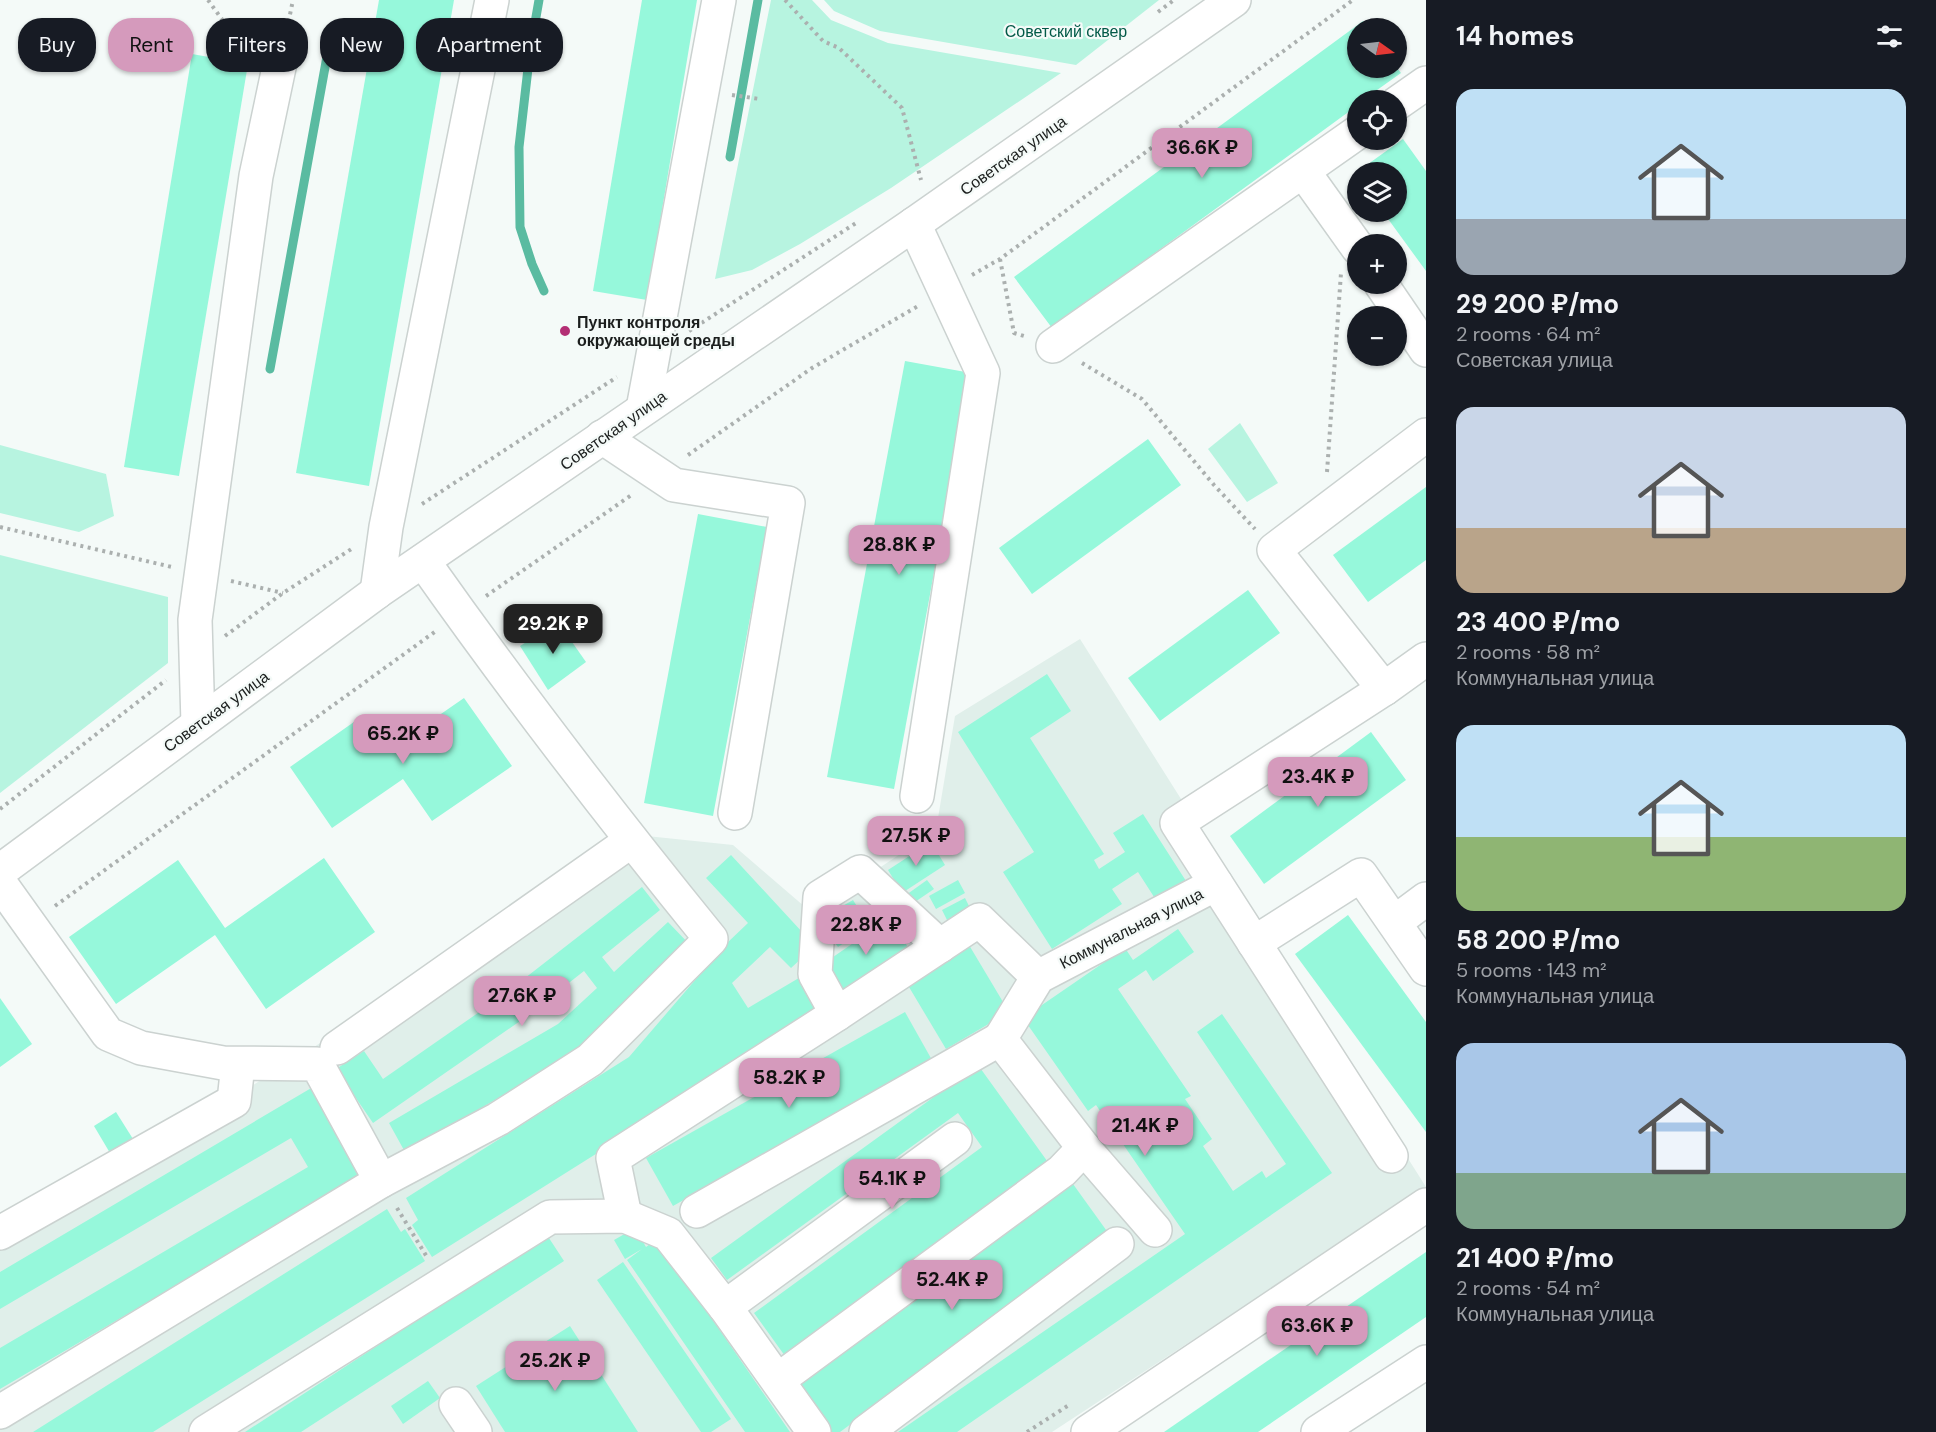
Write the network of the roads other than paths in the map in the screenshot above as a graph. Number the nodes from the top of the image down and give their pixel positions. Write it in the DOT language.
graph roads {
  1 [pos="492,0"];
  2 [pos="719,0"];
  3 [pos="1230,1"];
  4 [pos="278,72"];
  5 [pos="1426,82"];
  6 [pos="1407,96"];
  7 [pos="1347,140"];
  8 [pos="1303,171"];
  9 [pos="914,224"];
  10 [pos="1348,234"];
  11 [pos="1389,294"];
  12 [pos="1053,345"];
  13 [pos="1426,350"];
  14 [pos="643,409"];
  15 [pos="1426,435"];
  16 [pos="602,436"];
  17 [pos="423,561"];
  18 [pos="377,592"];
  19 [pos="1426,659"];
  20 [pos="1384,689"];
  21 [pos="198,724"];
  22 [pos="917,796"];
  23 [pos="735,813"];
  24 [pos="631,841"];
  25 [pos="0,871"];
  26 [pos="0,883"];
  27 [pos="1216,884"];
  28 [pos="1426,899"];
  29 [pos="1395,922"];
  30 [pos="1254,944"];
  31 [pos="940,946"];
  32 [pos="1426,969"];
  33 [pos="1038,976"];
  34 [pos="837,1014"];
  35 [pos="1000,1039"];
  36 [pos="337,1048"];
  37 [pos="238,1064"];
  38 [pos="955,1139"];
  39 [pos="1084,1148"];
  40 [pos="1391,1156"];
  41 [pos="381,1181"];
  42 [pos="1426,1205"];
  43 [pos="697,1211"];
  44 [pos="625,1216"];
  45 [pos="1155,1230"];
  46 [pos="0,1233"];
  47 [pos="1118,1244"];
  48 [pos="725,1306"];
  49 [pos="1426,1362"];
  50 [pos="778,1380"];
  51 [pos="456,1404"];
  52 [pos="0,1412"];
  53 [pos="206,1432"];
  54 [pos="475,1432"];
  55 [pos="814,1432"];
  56 [pos="866,1432"];
  57 [pos="1088,1432"];
  58 [pos="1318,1432"];
  1 -- 18 [label="street"];
  2 -- 14 [label="street"];
  3 -- 9 [label="street, Советская улица"];
  4 -- 21 [label="street"];
  5 -- 6 [label="street"];
  7 -- 8 [label="street"];
  8 -- 10 [label="street"];
  8 -- 12 [label="street"];
  9 -- 14 [label="street, Советская улица"];
  9 -- 22 [label="street"];
  11 -- 13 [label="street"];
  14 -- 16 [label="street, Советская улица"];
  15 -- 20 [label="street"];
  16 -- 17 [label="street, Советская улица"];
  16 -- 23 [label="street"];
  17 -- 18 [label="street, Советская улица"];
  17 -- 24 [label="street"];
  18 -- 21 [label="street, Советская улица"];
  19 -- 20 [label="street, Коммунальная улица"];
  20 -- 27 [label="street, Коммунальная улица"];
  21 -- 25 [label="street, Советская улица"];
  24 -- 36 [label="street"];
  24 -- 41 [label="street"];
  26 -- 37 [label="street"];
  27 -- 30 [label="street"];
  27 -- 33 [label="street, Коммунальная улица"];
  28 -- 29 [label="street"];
  29 -- 30 [label="street"];
  29 -- 32 [label="street"];
  30 -- 40 [label="street"];
  31 -- 33 [label="street"];
  31 -- 34 [label="street"];
  31 -- 34 [label="street"];
  33 -- 35 [label="street"];
  34 -- 44 [label="street"];
  35 -- 39 [label="street"];
  35 -- 43 [label="street"];
  37 -- 41 [label="street"];
  37 -- 46 [label="street"];
  38 -- 48 [label="street"];
  39 -- 45 [label="street"];
  39 -- 50 [label="street"];
  41 -- 52 [label="street"];
  42 -- 57 [label="street"];
  44 -- 48 [label="street"];
  44 -- 53 [label="street"];
  47 -- 56 [label="street"];
  48 -- 50 [label="street"];
  49 -- 58 [label="street"];
  50 -- 55 [label="street"];
  51 -- 54 [label="street"];
}
